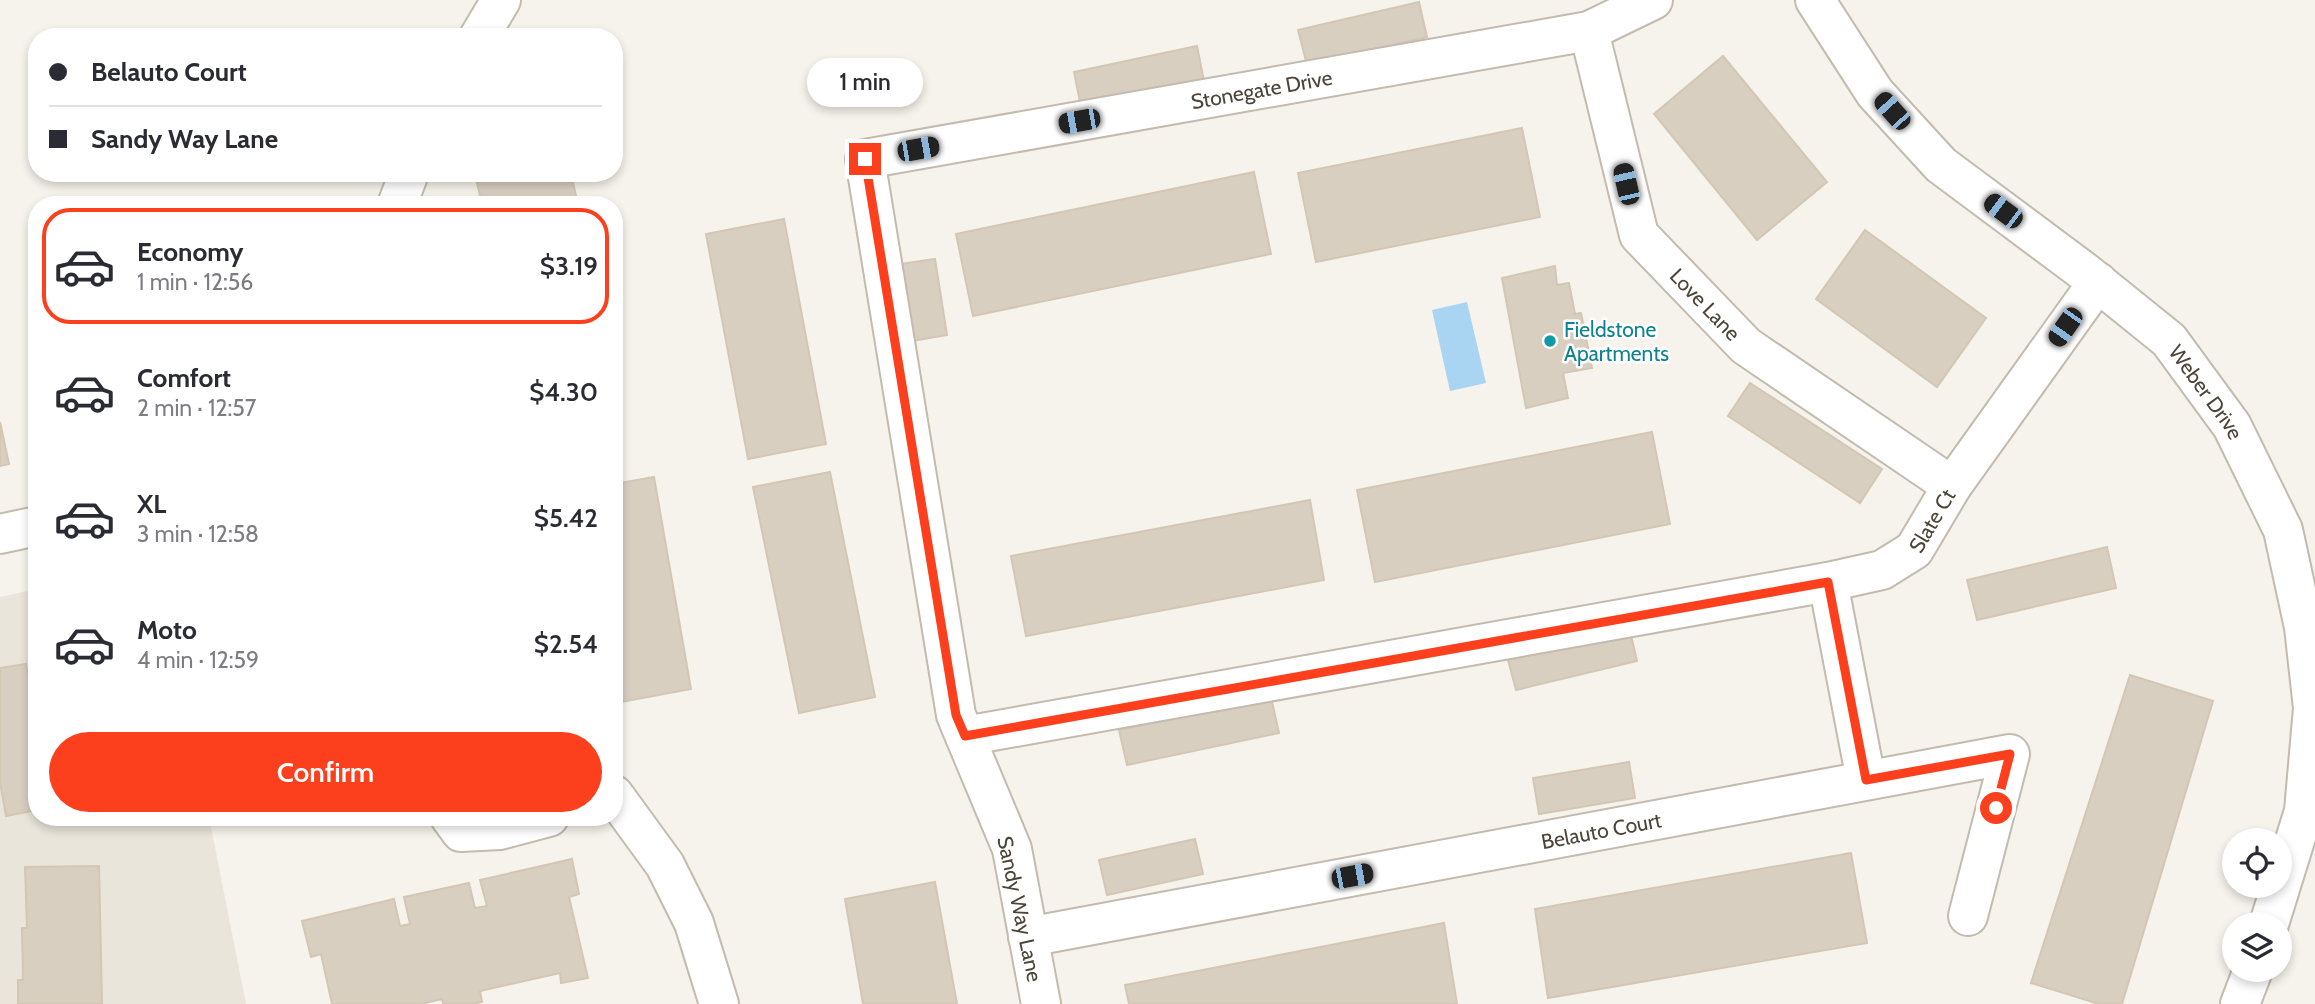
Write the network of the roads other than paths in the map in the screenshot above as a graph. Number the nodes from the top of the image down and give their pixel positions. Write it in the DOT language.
graph roads {
  1 [pos="501,0"];
  2 [pos="1653,0"];
  3 [pos="1815,0"];
  4 [pos="484,28"];
  5 [pos="1589,31"];
  6 [pos="865,159"];
  7 [pos="2098,282"];
  8 [pos="1952,486"];
  9 [pos="28,528"];
  10 [pos="0,534"];
  11 [pos="1828,582"];
  12 [pos="965,736"];
  13 [pos="1866,780"];
  14 [pos="623,809"];
  15 [pos="457,826"];
  16 [pos="515,826"];
  17 [pos="2273,912"];
  18 [pos="1968,916"];
  19 [pos="1028,937"];
  20 [pos="2248,982"];
  21 [pos="719,1004"];
  22 [pos="1041,1004"];
  23 [pos="2240,1004"];
  1 -- 4 [label="street"];
  2 -- 5 [label="street, Stonegate Drive"];
  3 -- 7 [label="street, Weber Drive"];
  5 -- 6 [label="street, Stonegate Drive"];
  5 -- 8 [label="street, Love Lane"];
  6 -- 12 [label="street, Sandy Way Lane"];
  7 -- 8 [label="street, Slate Ct"];
  7 -- 17 [label="street, Weber Drive"];
  8 -- 11 [label="street, Slate Ct"];
  9 -- 10 [label="street"];
  11 -- 12 [label="street, Slate Ct"];
  11 -- 13 [label="street"];
  12 -- 19 [label="street, Sandy Way Lane"];
  13 -- 18 [label="street, Belauto Court"];
  13 -- 19 [label="street, Belauto Court"];
  14 -- 21 [label="street"];
  15 -- 16 [label="street"];
  19 -- 22 [label="street, Sandy Way Lane"];
  20 -- 23 [label="street"];
}
